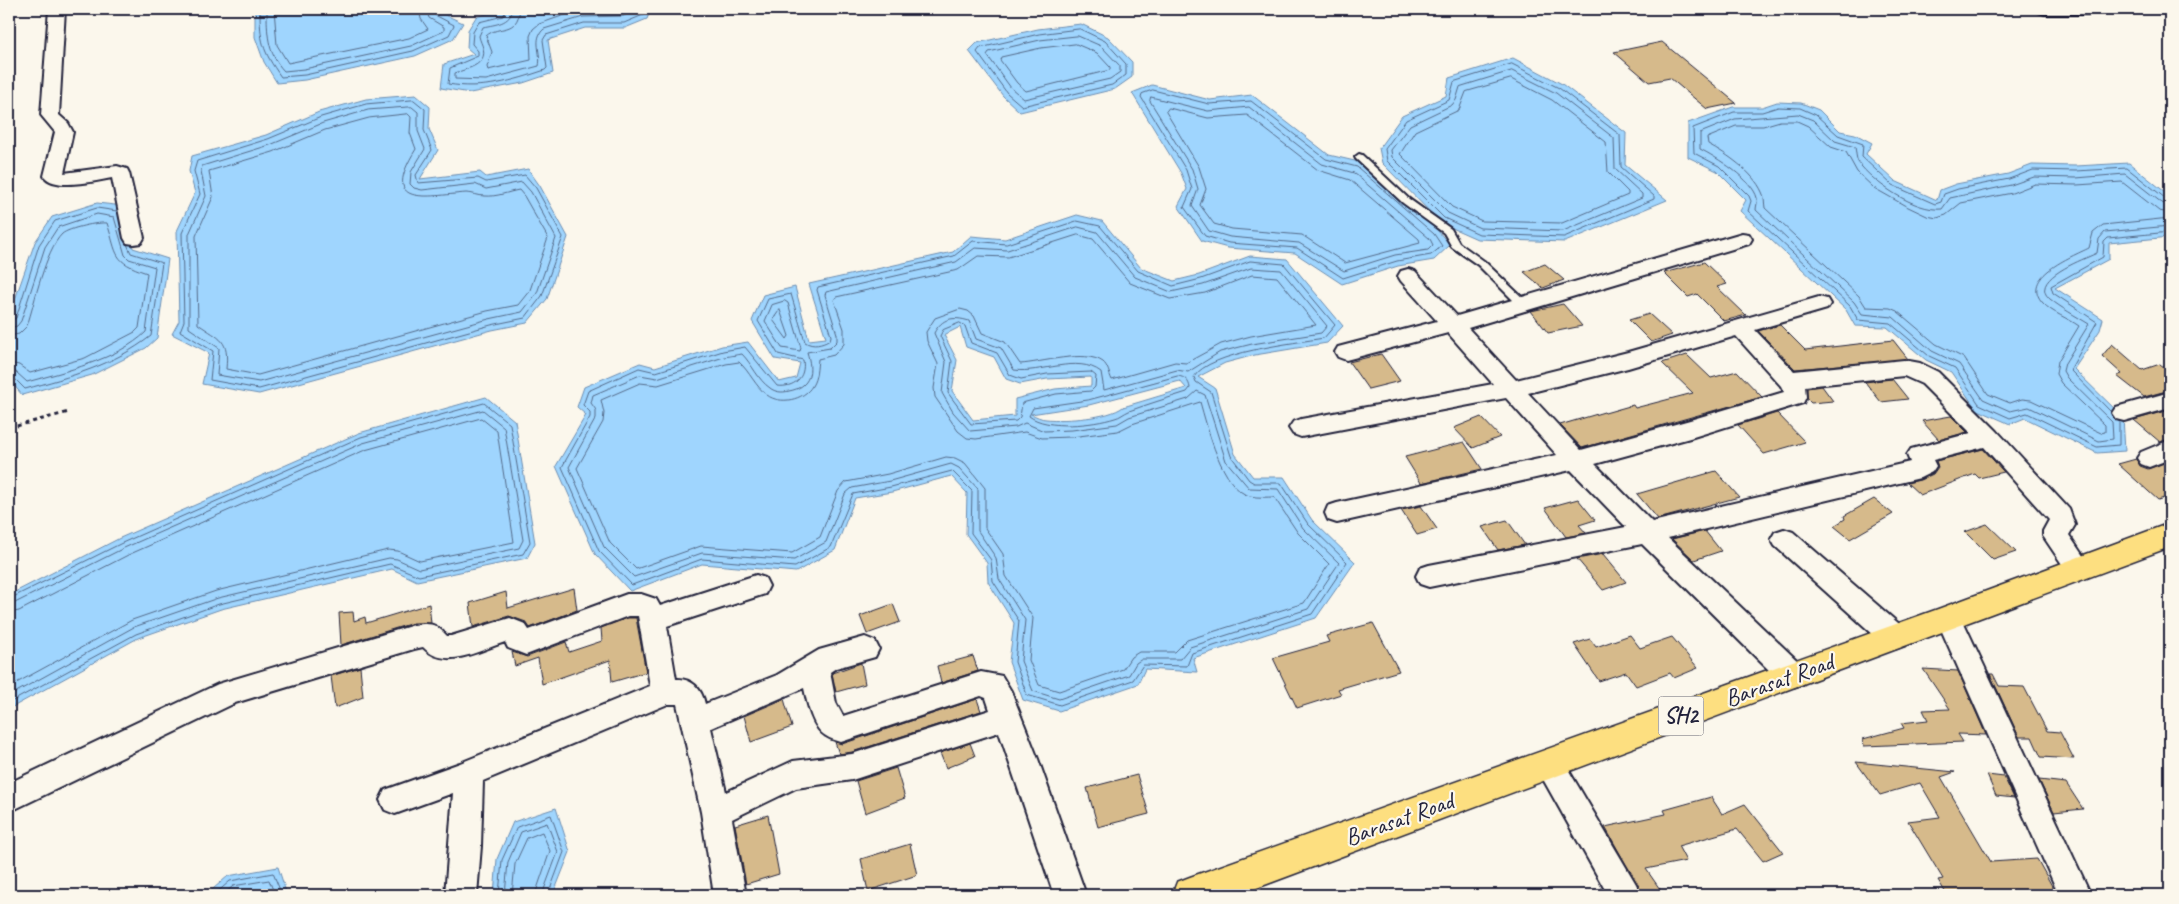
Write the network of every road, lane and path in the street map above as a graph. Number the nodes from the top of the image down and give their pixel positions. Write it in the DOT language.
graph roads {
  1 [pos="56,9"];
  2 [pos="2045,9"];
  3 [pos="2092,9"];
  4 [pos="1359,157"];
  5 [pos="134,238"];
  6 [pos="1742,239"];
  7 [pos="1408,276"];
  8 [pos="1523,304"];
  9 [pos="1819,304"];
  10 [pos="1452,325"];
  11 [pos="1740,328"];
  12 [pos="1346,352"];
  13 [pos="1788,380"];
  14 [pos="1511,389"];
  15 [pos="2170,400"];
  16 [pos="69,412"];
  17 [pos="2124,413"];
  18 [pos="9,428"];
  19 [pos="1301,428"];
  20 [pos="1988,437"];
  21 [pos="1576,460"];
  22 [pos="1337,513"];
  23 [pos="1647,533"];
  24 [pos="2170,535"];
  25 [pos="1784,539"];
  26 [pos="2079,569"];
  27 [pos="1428,576"];
  28 [pos="756,586"];
  29 [pos="1949,618"];
  30 [pos="653,620"];
  31 [pos="1895,637"];
  32 [pos="865,649"];
  33 [pos="815,667"];
  34 [pos="1793,675"];
  35 [pos="667,692"];
  36 [pos="1007,717"];
  37 [pos="695,722"];
  38 [pos="1549,763"];
  39 [pos="469,773"];
  40 [pos="9,798"];
  41 [pos="395,800"];
  42 [pos="716,812"];
  43 [pos="461,895"];
  44 [pos="730,895"];
  45 [pos="1070,895"];
  46 [pos="1190,895"];
  47 [pos="1625,895"];
  48 [pos="2075,895"];
  1 -- 5 [label="street"];
  2 -- 3 [label="street"];
  4 -- 8 [label="lane"];
  6 -- 8 [label="street"];
  7 -- 10 [label="street"];
  8 -- 10 [label="street"];
  9 -- 11 [label="street"];
  10 -- 12 [label="street"];
  10 -- 14 [label="street"];
  11 -- 13 [label="street"];
  11 -- 14 [label="street"];
  13 -- 20 [label="street"];
  13 -- 21 [label="street"];
  14 -- 19 [label="street"];
  14 -- 21 [label="street"];
  15 -- 17 [label="street"];
  16 -- 18 [label="path"];
  20 -- 23 [label="street"];
  20 -- 26 [label="street"];
  21 -- 22 [label="street"];
  21 -- 23 [label="street"];
  23 -- 27 [label="street"];
  23 -- 34 [label="street"];
  24 -- 26 [label="main road, Barasat Road / SH2"];
  25 -- 31 [label="street"];
  26 -- 29 [label="main road, Barasat Road / SH2"];
  28 -- 30 [label="street"];
  29 -- 31 [label="main road, Barasat Road / SH2"];
  29 -- 48 [label="street"];
  30 -- 35 [label="street"];
  30 -- 40 [label="street"];
  31 -- 34 [label="main road, Barasat Road / SH2"];
  32 -- 33 [label="street"];
  33 -- 36 [label="street"];
  33 -- 37 [label="street"];
  34 -- 38 [label="main road, Barasat Road / SH2"];
  35 -- 37 [label="street"];
  35 -- 39 [label="street"];
  36 -- 42 [label="street"];
  36 -- 45 [label="street"];
  37 -- 42 [label="street"];
  38 -- 46 [label="main road, Barasat Road / SH2"];
  38 -- 47 [label="street"];
  39 -- 41 [label="street"];
  39 -- 43 [label="street"];
  42 -- 44 [label="street"];
}
